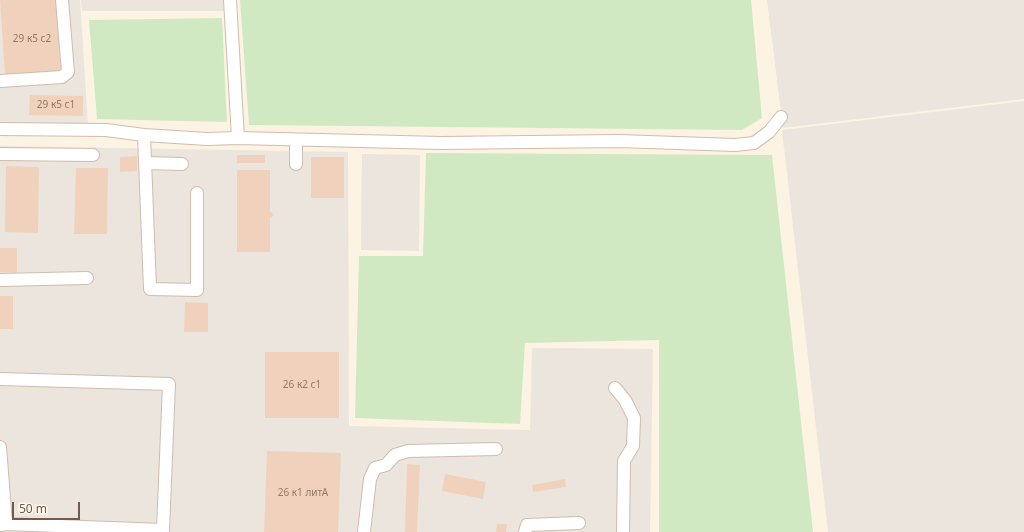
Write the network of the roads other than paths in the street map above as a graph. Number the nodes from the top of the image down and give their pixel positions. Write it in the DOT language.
graph roads {
  1 [pos="62,0"];
  2 [pos="230,0"];
  3 [pos="0,81"];
  4 [pos="781,117"];
  5 [pos="0,129"];
  6 [pos="144,136"];
  7 [pos="238,138"];
  8 [pos="296,140"];
  9 [pos="0,154"];
  10 [pos="93,155"];
  11 [pos="144,163"];
  12 [pos="182,164"];
  13 [pos="296,164"];
  14 [pos="197,192"];
  15 [pos="87,278"];
  16 [pos="0,280"];
  17 [pos="0,379"];
  18 [pos="616,388"];
  19 [pos="0,447"];
  20 [pos="496,450"];
  21 [pos="578,523"];
  22 [pos="3,524"];
  23 [pos="364,532"];
  24 [pos="525,532"];
  25 [pos="623,532"];
  1 -- 3 [label="street"];
  2 -- 7 [label="street"];
  4 -- 8 [label="street"];
  5 -- 6 [label="street"];
  6 -- 7 [label="street"];
  6 -- 11 [label="street"];
  7 -- 8 [label="street"];
  8 -- 13 [label="street"];
  9 -- 10 [label="street"];
  11 -- 12 [label="street"];
  11 -- 14 [label="street"];
  15 -- 16 [label="street"];
  17 -- 22 [label="street"];
  18 -- 25 [label="street"];
  19 -- 22 [label="street"];
  20 -- 23 [label="street"];
  21 -- 24 [label="street"];
}
